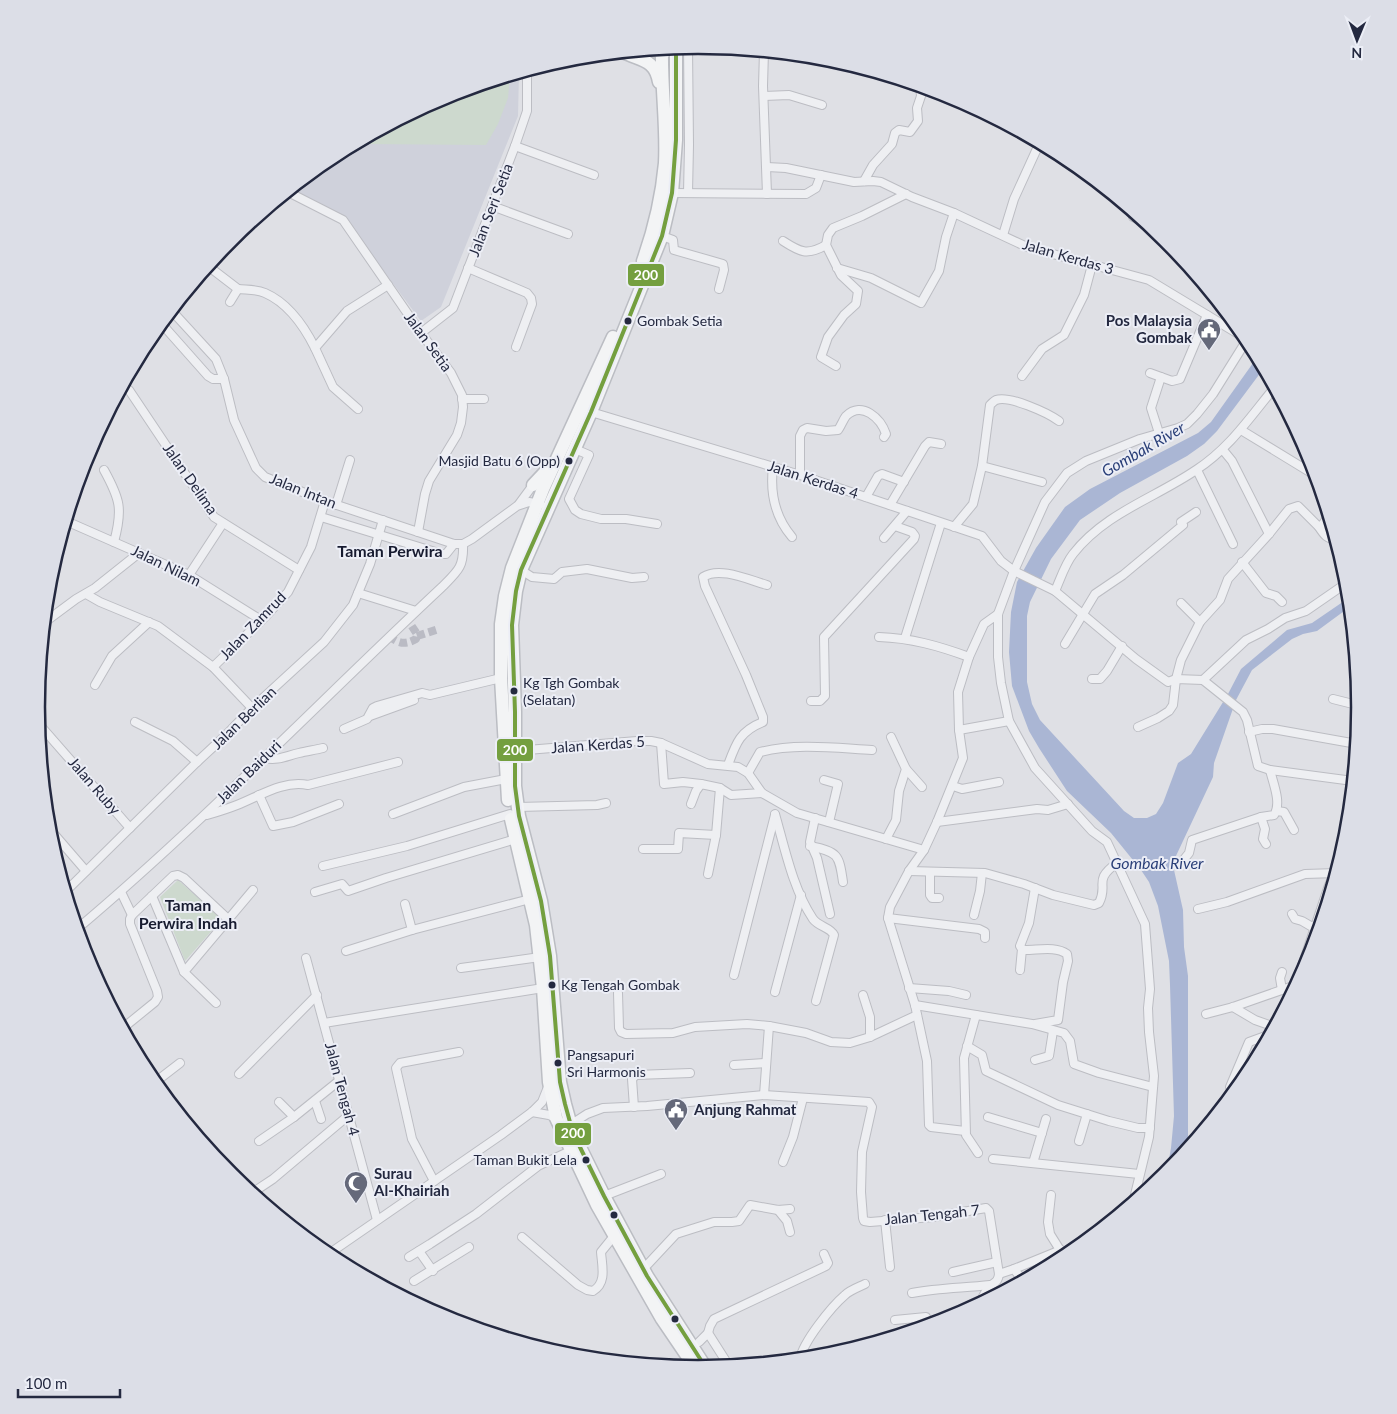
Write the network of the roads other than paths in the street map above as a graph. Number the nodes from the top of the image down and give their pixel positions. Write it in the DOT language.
graph roads {
  1 [pos="688,54"];
  2 [pos="662,55"];
  3 [pos="676,55"];
  4 [pos="635,57"];
  5 [pos="764,57"];
  6 [pos="527,77"];
  7 [pos="920,92"];
  8 [pos="764,96"];
  9 [pos="822,105"];
  10 [pos="664,107"];
  11 [pos="516,146"];
  12 [pos="1037,148"];
  13 [pos="767,167"];
  14 [pos="594,174"];
  15 [pos="821,174"];
  16 [pos="864,181"];
  17 [pos="672,193"];
  18 [pos="688,193"];
  19 [pos="768,194"];
  20 [pos="906,194"];
  21 [pos="294,195"];
  22 [pos="492,206"];
  23 [pos="954,213"];
  24 [pos="568,234"];
  25 [pos="1003,235"];
  26 [pos="662,236"];
  27 [pos="783,241"];
  28 [pos="826,246"];
  29 [pos="1092,265"];
  30 [pos="468,268"];
  31 [pos="837,268"];
  32 [pos="213,270"];
  33 [pos="388,285"];
  34 [pos="238,289"];
  35 [pos="719,289"];
  36 [pos="230,302"];
  37 [pos="176,315"];
  38 [pos="1207,316"];
  39 [pos="166,328"];
  40 [pos="1232,330"];
  41 [pos="421,333"];
  42 [pos="1243,346"];
  43 [pos="516,347"];
  44 [pos="315,348"];
  45 [pos="836,366"];
  46 [pos="1150,373"];
  47 [pos="1022,376"];
  48 [pos="1161,377"];
  49 [pos="224,379"];
  50 [pos="128,389"];
  51 [pos="1271,392"];
  52 [pos="462,399"];
  53 [pos="484,399"];
  54 [pos="358,409"];
  55 [pos="591,412"];
  56 [pos="1060,421"];
  57 [pos="1241,430"];
  58 [pos="1159,434"];
  59 [pos="884,437"];
  60 [pos="941,444"];
  61 [pos="574,449"];
  62 [pos="1223,450"];
  63 [pos="350,460"];
  64 [pos="982,466"];
  65 [pos="773,467"];
  66 [pos="104,470"];
  67 [pos="1197,470"];
  68 [pos="1307,470"];
  69 [pos="800,475"];
  70 [pos="904,482"];
  71 [pos="1042,482"];
  72 [pos="544,489"];
  73 [pos="866,497"];
  74 [pos="325,501"];
  75 [pos="336,505"];
  76 [pos="890,505"];
  77 [pos="517,506"];
  78 [pos="543,506"];
  79 [pos="907,511"];
  80 [pos="1196,512"];
  81 [pos="320,517"];
  82 [pos="383,520"];
  83 [pos="1325,521"];
  84 [pos="72,523"];
  85 [pos="223,523"];
  86 [pos="941,523"];
  87 [pos="657,524"];
  88 [pos="895,526"];
  89 [pos="1319,526"];
  90 [pos="954,527"];
  91 [pos="418,532"];
  92 [pos="1269,534"];
  93 [pos="379,535"];
  94 [pos="792,537"];
  95 [pos="884,538"];
  96 [pos="1330,539"];
  97 [pos="114,542"];
  98 [pos="454,544"];
  99 [pos="463,544"];
  100 [pos="1233,544"];
  101 [pos="139,553"];
  102 [pos="1242,562"];
  103 [pos="299,570"];
  104 [pos="521,570"];
  105 [pos="1017,572"];
  106 [pos="189,575"];
  107 [pos="644,577"];
  108 [pos="766,585"];
  109 [pos="1340,587"];
  110 [pos="1055,591"];
  111 [pos="358,593"];
  112 [pos="86,594"];
  113 [pos="1282,602"];
  114 [pos="1181,603"];
  115 [pos="416,611"];
  116 [pos="998,614"];
  117 [pos="1082,614"];
  118 [pos="52,617"];
  119 [pos="261,620"];
  120 [pos="149,622"];
  121 [pos="1200,622"];
  122 [pos="879,637"];
  123 [pos="905,638"];
  124 [pos="1065,644"];
  125 [pos="1122,646"];
  126 [pos="969,657"];
  127 [pos="213,667"];
  128 [pos="501,678"];
  129 [pos="1092,679"];
  130 [pos="1176,680"];
  131 [pos="1202,680"];
  132 [pos="96,685"];
  133 [pos="1334,699"];
  134 [pos="811,701"];
  135 [pos="1352,704"];
  136 [pos="252,708"];
  137 [pos="1010,720"];
  138 [pos="135,722"];
  139 [pos="1138,727"];
  140 [pos="344,729"];
  141 [pos="959,730"];
  142 [pos="46,732"];
  143 [pos="1249,732"];
  144 [pos="891,737"];
  145 [pos="661,743"];
  146 [pos="1351,743"];
  147 [pos="323,748"];
  148 [pos="872,750"];
  149 [pos="515,751"];
  150 [pos="264,758"];
  151 [pos="197,762"];
  152 [pos="398,762"];
  153 [pos="728,765"];
  154 [pos="906,769"];
  155 [pos="1270,770"];
  156 [pos="748,773"];
  157 [pos="506,779"];
  158 [pos="824,780"];
  159 [pos="1347,780"];
  160 [pos="999,782"];
  161 [pos="701,784"];
  162 [pos="953,786"];
  163 [pos="922,787"];
  164 [pos="720,788"];
  165 [pos="762,793"];
  166 [pos="259,795"];
  167 [pos="606,803"];
  168 [pos="778,803"];
  169 [pos="339,804"];
  170 [pos="691,804"];
  171 [pos="1068,804"];
  172 [pos="514,810"];
  173 [pos="1277,811"];
  174 [pos="393,814"];
  175 [pos="775,814"];
  176 [pos="204,816"];
  177 [pos="1261,817"];
  178 [pos="815,818"];
  179 [pos="829,822"];
  180 [pos="937,822"];
  181 [pos="130,828"];
  182 [pos="1294,830"];
  183 [pos="716,835"];
  184 [pos="886,839"];
  185 [pos="59,840"];
  186 [pos="516,840"];
  187 [pos="1266,844"];
  188 [pos="810,846"];
  189 [pos="643,849"];
  190 [pos="924,850"];
  191 [pos="1117,863"];
  192 [pos="1181,863"];
  193 [pos="323,866"];
  194 [pos="86,871"];
  195 [pos="909,871"];
  196 [pos="930,872"];
  197 [pos="982,873"];
  198 [pos="1331,873"];
  199 [pos="708,874"];
  200 [pos="843,882"];
  201 [pos="70,887"];
  202 [pos="1035,888"];
  203 [pos="253,890"];
  204 [pos="121,892"];
  205 [pos="315,892"];
  206 [pos="801,895"];
  207 [pos="152,896"];
  208 [pos="939,898"];
  209 [pos="530,899"];
  210 [pos="405,904"];
  211 [pos="1198,910"];
  212 [pos="830,914"];
  213 [pos="1292,914"];
  214 [pos="132,915"];
  215 [pos="974,915"];
  216 [pos="888,918"];
  217 [pos="229,920"];
  218 [pos="83,925"];
  219 [pos="1313,927"];
  220 [pos="412,930"];
  221 [pos="985,938"];
  222 [pos="1022,949"];
  223 [pos="346,951"];
  224 [pos="540,957"];
  225 [pos="306,958"];
  226 [pos="461,968"];
  227 [pos="1020,970"];
  228 [pos="184,972"];
  229 [pos="1282,972"];
  230 [pos="734,974"];
  231 [pos="543,988"];
  232 [pos="909,988"];
  233 [pos="1282,990"];
  234 [pos="1288,990"];
  235 [pos="775,992"];
  236 [pos="618,993"];
  237 [pos="317,995"];
  238 [pos="863,995"];
  239 [pos="966,995"];
  240 [pos="816,1001"];
  241 [pos="216,1003"];
  242 [pos="915,1005"];
  243 [pos="1233,1007"];
  244 [pos="917,1014"];
  245 [pos="1206,1014"];
  246 [pos="976,1015"];
  247 [pos="324,1023"];
  248 [pos="128,1024"];
  249 [pos="1032,1024"];
  250 [pos="1269,1025"];
  251 [pos="769,1026"];
  252 [pos="1053,1031"];
  253 [pos="870,1037"];
  254 [pos="1262,1037"];
  255 [pos="967,1046"];
  256 [pos="459,1052"];
  257 [pos="1035,1060"];
  258 [pos="180,1063"];
  259 [pos="766,1063"];
  260 [pos="734,1065"];
  261 [pos="690,1072"];
  262 [pos="239,1074"];
  263 [pos="161,1078"];
  264 [pos="340,1080"];
  265 [pos="548,1082"];
  266 [pos="1153,1087"];
  267 [pos="1230,1087"];
  268 [pos="764,1095"];
  269 [pos="803,1098"];
  270 [pos="315,1101"];
  271 [pos="279,1102"];
  272 [pos="634,1107"];
  273 [pos="532,1112"];
  274 [pos="1087,1114"];
  275 [pos="349,1115"];
  276 [pos="988,1117"];
  277 [pos="294,1118"];
  278 [pos="556,1118"];
  279 [pos="321,1119"];
  280 [pos="1046,1119"];
  281 [pos="570,1125"];
  282 [pos="1150,1128"];
  283 [pos="965,1130"];
  284 [pos="1042,1133"];
  285 [pos="259,1141"];
  286 [pos="1079,1141"];
  287 [pos="570,1151"];
  288 [pos="978,1154"];
  289 [pos="993,1159"];
  290 [pos="783,1162"];
  291 [pos="1033,1163"];
  292 [pos="661,1174"];
  293 [pos="1139,1174"];
  294 [pos="434,1180"];
  295 [pos="258,1189"];
  296 [pos="1136,1191"];
  297 [pos="1051,1195"];
  298 [pos="604,1196"];
  299 [pos="790,1209"];
  300 [pos="778,1210"];
  301 [pos="377,1220"];
  302 [pos="886,1220"];
  303 [pos="790,1232"];
  304 [pos="614,1236"];
  305 [pos="522,1238"];
  306 [pos="469,1247"];
  307 [pos="335,1250"];
  308 [pos="1061,1250"];
  309 [pos="419,1251"];
  310 [pos="824,1254"];
  311 [pos="409,1257"];
  312 [pos="637,1257"];
  313 [pos="997,1262"];
  314 [pos="648,1264"];
  315 [pos="890,1267"];
  316 [pos="1014,1268"];
  317 [pos="433,1270"];
  318 [pos="953,1272"];
  319 [pos="999,1274"];
  320 [pos="1020,1276"];
  321 [pos="414,1281"];
  322 [pos="865,1284"];
  323 [pos="990,1285"];
  324 [pos="912,1293"];
  325 [pos="985,1294"];
  326 [pos="927,1319"];
  327 [pos="895,1320"];
  328 [pos="703,1338"];
  329 [pos="802,1352"];
  330 [pos="724,1359"];
  331 [pos="697,1360"];
  332 [pos="698,1360"];
  333 [pos="712,1360"];
  1 -- 18 [label="street"];
  2 -- 10 [label="main road"];
  3 -- 17 [label="main road"];
  4 -- 10 [label="main road"];
  5 -- 8 [label="street"];
  6 -- 11 [label="street, Jalan Seri Setia"];
  7 -- 16 [label="street"];
  8 -- 9 [label="street"];
  8 -- 13 [label="street"];
  10 -- 72 [label="main road"];
  11 -- 14 [label="street"];
  11 -- 22 [label="street, Jalan Seri Setia"];
  12 -- 25 [label="street"];
  13 -- 15 [label="street, Jalan Kerdas 3"];
  13 -- 19 [label="street"];
  15 -- 16 [label="street, Jalan Kerdas 3"];
  15 -- 19 [label="street"];
  16 -- 20 [label="street, Jalan Kerdas 3"];
  17 -- 18 [label="street"];
  17 -- 26 [label="main road"];
  18 -- 19 [label="street"];
  20 -- 23 [label="street, Jalan Kerdas 3"];
  20 -- 28 [label="street"];
  21 -- 33 [label="street, Jalan Setia"];
  22 -- 24 [label="street"];
  22 -- 30 [label="street, Jalan Seri Setia"];
  23 -- 25 [label="street, Jalan Kerdas 3"];
  23 -- 31 [label="street"];
  25 -- 29 [label="street, Jalan Kerdas 3"];
  26 -- 35 [label="street"];
  26 -- 55 [label="main road"];
  27 -- 28 [label="street"];
  28 -- 31 [label="street"];
  29 -- 38 [label="street, Jalan Kerdas 3"];
  29 -- 47 [label="street"];
  30 -- 41 [label="street, Jalan Seri Setia"];
  30 -- 43 [label="street"];
  31 -- 45 [label="street"];
  32 -- 34 [label="street"];
  33 -- 41 [label="street, Jalan Setia"];
  33 -- 44 [label="street"];
  34 -- 36 [label="street"];
  34 -- 44 [label="street"];
  37 -- 49 [label="street, Jalan Intan"];
  38 -- 40 [label="street, Jalan Kerdas 3"];
  38 -- 48 [label="street"];
  39 -- 49 [label="street"];
  41 -- 52 [label="street, Jalan Setia"];
  42 -- 58 [label="street"];
  44 -- 54 [label="street"];
  46 -- 48 [label="street"];
  48 -- 58 [label="street"];
  49 -- 74 [label="street, Jalan Intan"];
  50 -- 85 [label="street, Jalan Delima"];
  51 -- 57 [label="street"];
  52 -- 53 [label="street"];
  52 -- 91 [label="street, Jalan Setia"];
  55 -- 61 [label="main road"];
  55 -- 65 [label="street, Jalan Kerdas 4"];
  56 -- 64 [label="street"];
  57 -- 62 [label="street"];
  57 -- 68 [label="street"];
  58 -- 105 [label="street"];
  59 -- 69 [label="street"];
  60 -- 70 [label="street"];
  61 -- 72 [label="main road"];
  61 -- 87 [label="street"];
  62 -- 67 [label="street"];
  62 -- 92 [label="street"];
  63 -- 75 [label="street"];
  64 -- 71 [label="street"];
  64 -- 90 [label="street"];
  65 -- 69 [label="street, Jalan Kerdas 4"];
  65 -- 94 [label="street"];
  66 -- 97 [label="street"];
  67 -- 100 [label="street"];
  67 -- 110 [label="street"];
  69 -- 73 [label="street, Jalan Kerdas 4"];
  70 -- 73 [label="street"];
  70 -- 76 [label="street"];
  72 -- 77 [label="street"];
  72 -- 78 [label="main road"];
  73 -- 76 [label="street, Jalan Kerdas 4"];
  74 -- 75 [label="street, Jalan Intan"];
  74 -- 81 [label="street, Jalan Zamrud"];
  75 -- 82 [label="street, Jalan Intan"];
  76 -- 79 [label="street, Jalan Kerdas 4"];
  77 -- 78 [label="street"];
  77 -- 99 [label="street"];
  78 -- 104 [label="main road"];
  78 -- 128 [label="main road"];
  79 -- 86 [label="street, Jalan Kerdas 4"];
  79 -- 88 [label="street"];
  80 -- 117 [label="street"];
  81 -- 93 [label="street"];
  81 -- 103 [label="street, Jalan Zamrud"];
  82 -- 91 [label="street, Jalan Intan"];
  82 -- 93 [label="street, Jalan Berlian"];
  83 -- 89 [label="street"];
  84 -- 97 [label="street, Jalan Nilam"];
  85 -- 103 [label="street, Jalan Delima"];
  85 -- 106 [label="street"];
  86 -- 90 [label="street, Jalan Kerdas 4"];
  86 -- 123 [label="street"];
  88 -- 95 [label="street"];
  88 -- 134 [label="street"];
  89 -- 92 [label="street"];
  89 -- 96 [label="street"];
  90 -- 105 [label="street, Jalan Kerdas 4"];
  91 -- 98 [label="street, Jalan Intan"];
  92 -- 102 [label="street"];
  93 -- 98 [label="street"];
  93 -- 111 [label="street, Jalan Berlian"];
  97 -- 101 [label="street, Jalan Nilam"];
  98 -- 99 [label="street, Jalan Intan"];
  99 -- 115 [label="street, Jalan Baiduri"];
  101 -- 106 [label="street, Jalan Nilam"];
  101 -- 112 [label="street"];
  102 -- 113 [label="street"];
  102 -- 121 [label="street"];
  103 -- 119 [label="street, Jalan Zamrud"];
  104 -- 107 [label="street"];
  104 -- 149 [label="main road"];
  105 -- 110 [label="street, Jalan Kerdas 4"];
  105 -- 116 [label="street"];
  106 -- 119 [label="street, Jalan Nilam"];
  108 -- 153 [label="street"];
  109 -- 131 [label="street"];
  110 -- 117 [label="street, Jalan Kerdas 4"];
  111 -- 115 [label="street"];
  111 -- 136 [label="street, Jalan Berlian"];
  112 -- 118 [label="street"];
  112 -- 120 [label="street"];
  114 -- 121 [label="street"];
  115 -- 150 [label="street, Jalan Baiduri"];
  116 -- 126 [label="street"];
  116 -- 137 [label="street"];
  117 -- 124 [label="street"];
  117 -- 125 [label="street, Jalan Kerdas 4"];
  119 -- 127 [label="street, Jalan Zamrud"];
  120 -- 127 [label="street"];
  120 -- 132 [label="street"];
  121 -- 130 [label="street"];
  122 -- 123 [label="street"];
  123 -- 126 [label="street"];
  125 -- 129 [label="street"];
  125 -- 130 [label="street, Jalan Kerdas 4"];
  126 -- 141 [label="street"];
  127 -- 136 [label="street"];
  128 -- 140 [label="street"];
  128 -- 157 [label="main road"];
  130 -- 131 [label="street"];
  130 -- 139 [label="street"];
  131 -- 143 [label="street"];
  133 -- 135 [label="street"];
  136 -- 151 [label="street, Jalan Berlian"];
  137 -- 141 [label="street"];
  137 -- 171 [label="street"];
  138 -- 151 [label="street"];
  141 -- 162 [label="street"];
  142 -- 181 [label="street, Jalan Ruby"];
  143 -- 146 [label="street"];
  143 -- 155 [label="street"];
  144 -- 154 [label="street"];
  145 -- 149 [label="street, Jalan Kerdas 5"];
  145 -- 153 [label="street, Jalan Kerdas 5"];
  145 -- 161 [label="street"];
  147 -- 150 [label="street"];
  148 -- 156 [label="street"];
  149 -- 172 [label="main road"];
  150 -- 176 [label="street, Jalan Baiduri"];
  151 -- 181 [label="street, Jalan Berlian"];
  152 -- 166 [label="street"];
  153 -- 156 [label="street, Jalan Kerdas 5"];
  154 -- 163 [label="street"];
  154 -- 184 [label="street"];
  155 -- 159 [label="street"];
  155 -- 173 [label="street"];
  156 -- 165 [label="street"];
  157 -- 172 [label="main road"];
  157 -- 174 [label="street"];
  158 -- 179 [label="street"];
  160 -- 162 [label="street"];
  161 -- 164 [label="street"];
  161 -- 170 [label="street"];
  162 -- 180 [label="street"];
  164 -- 165 [label="street"];
  164 -- 183 [label="street"];
  165 -- 168 [label="street"];
  166 -- 169 [label="street"];
  166 -- 176 [label="street"];
  167 -- 172 [label="street"];
  168 -- 175 [label="street"];
  168 -- 178 [label="street"];
  171 -- 180 [label="street"];
  171 -- 191 [label="street"];
  172 -- 186 [label="main road"];
  172 -- 193 [label="street"];
  172 -- 281 [label="main road"];
  173 -- 177 [label="street"];
  173 -- 182 [label="street"];
  175 -- 206 [label="street"];
  175 -- 230 [label="street"];
  176 -- 204 [label="street, Jalan Baiduri"];
  177 -- 187 [label="street"];
  177 -- 192 [label="street"];
  178 -- 179 [label="street"];
  178 -- 188 [label="street"];
  179 -- 184 [label="street"];
  180 -- 190 [label="street"];
  181 -- 194 [label="street, Jalan Berlian"];
  183 -- 189 [label="street"];
  183 -- 199 [label="street"];
  184 -- 190 [label="street"];
  185 -- 194 [label="street"];
  186 -- 205 [label="street"];
  186 -- 209 [label="main road"];
  188 -- 200 [label="street"];
  188 -- 212 [label="street"];
  190 -- 195 [label="street"];
  191 -- 202 [label="street"];
  191 -- 266 [label="street"];
  194 -- 201 [label="street, Jalan Berlian"];
  195 -- 196 [label="street"];
  195 -- 216 [label="street"];
  196 -- 197 [label="street"];
  196 -- 208 [label="street"];
  197 -- 202 [label="street"];
  197 -- 215 [label="street"];
  198 -- 211 [label="street"];
  202 -- 222 [label="street"];
  203 -- 217 [label="street"];
  204 -- 214 [label="street"];
  204 -- 218 [label="street, Jalan Baiduri"];
  206 -- 235 [label="street"];
  206 -- 240 [label="street"];
  207 -- 214 [label="street"];
  207 -- 217 [label="street"];
  207 -- 228 [label="street"];
  209 -- 220 [label="street"];
  209 -- 224 [label="main road"];
  210 -- 220 [label="street"];
  213 -- 219 [label="street"];
  214 -- 248 [label="street"];
  216 -- 221 [label="street"];
  216 -- 232 [label="street"];
  217 -- 228 [label="street"];
  220 -- 223 [label="street"];
  222 -- 227 [label="street"];
  222 -- 249 [label="street"];
  224 -- 226 [label="street"];
  224 -- 231 [label="main road"];
  225 -- 237 [label="street, Jalan Tengah 4"];
  228 -- 241 [label="street"];
  229 -- 233 [label="street"];
  231 -- 247 [label="street"];
  231 -- 265 [label="main road"];
  232 -- 239 [label="street"];
  232 -- 242 [label="street"];
  233 -- 234 [label="street"];
  233 -- 243 [label="street"];
  236 -- 251 [label="street"];
  237 -- 247 [label="street, Jalan Tengah 4"];
  237 -- 262 [label="street"];
  238 -- 253 [label="street"];
  242 -- 244 [label="street"];
  242 -- 246 [label="street"];
  243 -- 245 [label="street"];
  243 -- 250 [label="street"];
  244 -- 253 [label="street"];
  244 -- 283 [label="street"];
  246 -- 249 [label="street"];
  246 -- 255 [label="street"];
  247 -- 264 [label="street, Jalan Tengah 4"];
  249 -- 252 [label="street"];
  251 -- 253 [label="street"];
  251 -- 259 [label="street"];
  252 -- 257 [label="street"];
  252 -- 266 [label="street"];
  254 -- 267 [label="street"];
  255 -- 274 [label="street"];
  255 -- 283 [label="street"];
  256 -- 294 [label="street"];
  258 -- 263 [label="street"];
  259 -- 260 [label="street"];
  259 -- 268 [label="street"];
  261 -- 272 [label="street"];
  264 -- 270 [label="street"];
  264 -- 275 [label="street, Jalan Tengah 4"];
  265 -- 273 [label="street"];
  265 -- 278 [label="main road"];
  266 -- 282 [label="street"];
  268 -- 269 [label="street"];
  268 -- 272 [label="street"];
  269 -- 290 [label="street"];
  269 -- 302 [label="street, Jalan Tengah 7"];
  270 -- 277 [label="street"];
  270 -- 279 [label="street"];
  271 -- 277 [label="street"];
  272 -- 281 [label="street"];
  273 -- 278 [label="street"];
  273 -- 294 [label="street"];
  274 -- 282 [label="street"];
  274 -- 286 [label="street"];
  275 -- 295 [label="street"];
  275 -- 301 [label="street, Jalan Tengah 4"];
  276 -- 284 [label="street"];
  277 -- 285 [label="street"];
  278 -- 287 [label="main road"];
  280 -- 284 [label="street"];
  281 -- 298 [label="main road"];
  282 -- 293 [label="street"];
  283 -- 288 [label="street"];
  284 -- 291 [label="street"];
  287 -- 304 [label="main road"];
  287 -- 309 [label="street"];
  289 -- 291 [label="street"];
  291 -- 293 [label="street"];
  292 -- 298 [label="street"];
  293 -- 296 [label="street"];
  294 -- 301 [label="street"];
  297 -- 308 [label="street"];
  298 -- 312 [label="main road"];
  299 -- 300 [label="street"];
  300 -- 303 [label="street"];
  300 -- 314 [label="street"];
  301 -- 307 [label="street"];
  302 -- 313 [label="street, Jalan Tengah 7"];
  302 -- 315 [label="street"];
  304 -- 305 [label="street"];
  304 -- 331 [label="main road"];
  306 -- 317 [label="street"];
  308 -- 316 [label="street"];
  309 -- 311 [label="street"];
  309 -- 317 [label="street"];
  310 -- 328 [label="street"];
  312 -- 314 [label="main road"];
  312 -- 332 [label="main road"];
  313 -- 318 [label="street"];
  313 -- 319 [label="street, Jalan Tengah 7"];
  314 -- 328 [label="main road"];
  316 -- 319 [label="street"];
  316 -- 320 [label="street"];
  317 -- 321 [label="street"];
  319 -- 323 [label="street"];
  322 -- 329 [label="street"];
  323 -- 324 [label="street"];
  323 -- 325 [label="street"];
  326 -- 327 [label="street"];
  328 -- 330 [label="street"];
  328 -- 333 [label="main road"];
}
